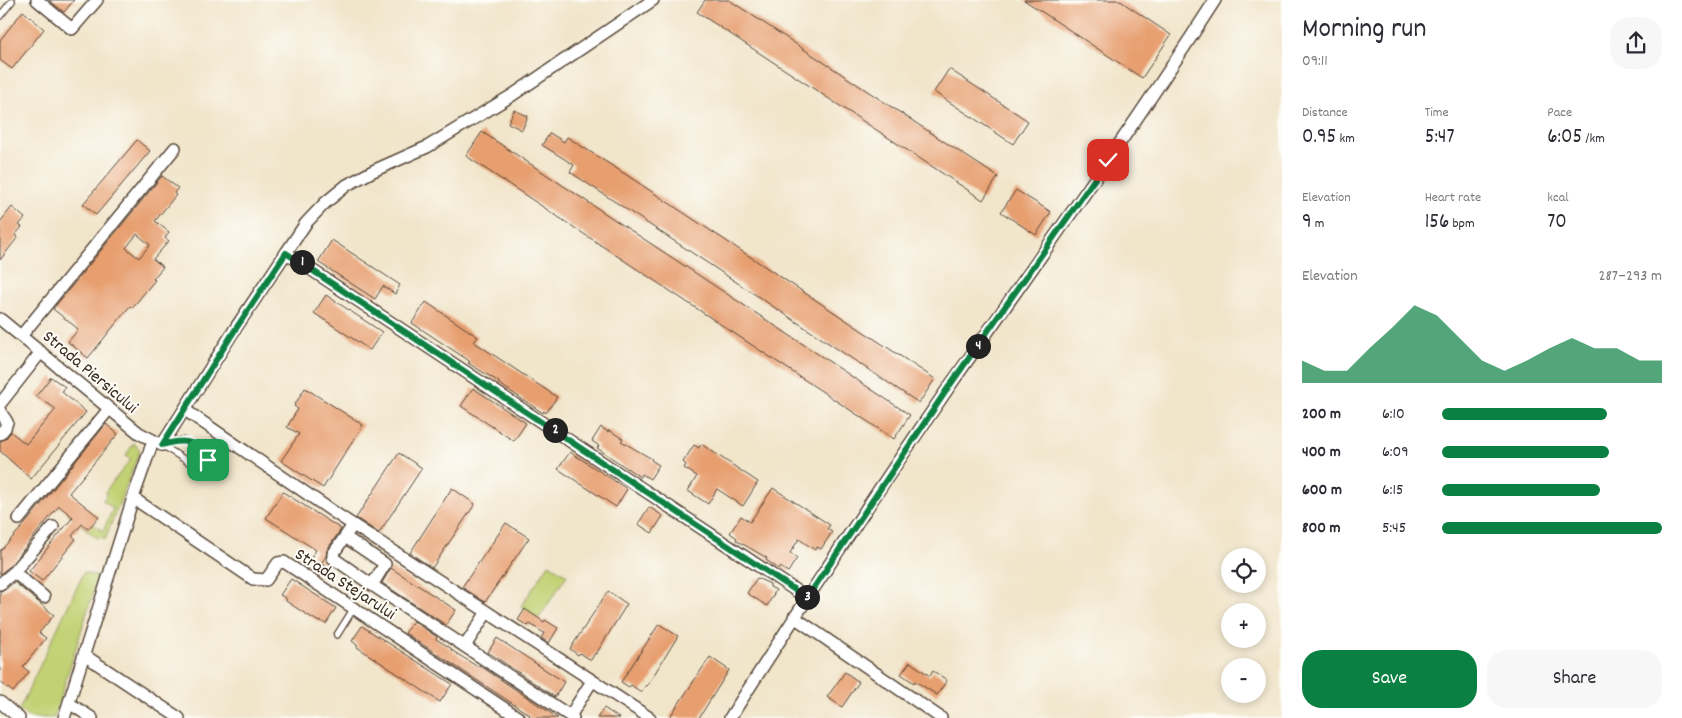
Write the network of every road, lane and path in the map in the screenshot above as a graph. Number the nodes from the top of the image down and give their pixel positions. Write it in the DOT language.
graph roads {
  1 [pos="37,0"];
  2 [pos="97,0"];
  3 [pos="653,0"];
  4 [pos="1215,0"];
  5 [pos="12,1"];
  6 [pos="0,16"];
  7 [pos="175,148"];
  8 [pos="286,253"];
  9 [pos="0,320"];
  10 [pos="21,336"];
  11 [pos="41,352"];
  12 [pos="0,404"];
  13 [pos="109,409"];
  14 [pos="0,410"];
  15 [pos="185,410"];
  16 [pos="0,434"];
  17 [pos="157,443"];
  18 [pos="132,498"];
  19 [pos="19,518"];
  20 [pos="353,525"];
  21 [pos="53,528"];
  22 [pos="345,537"];
  23 [pos="14,572"];
  24 [pos="0,584"];
  25 [pos="372,585"];
  26 [pos="44,597"];
  27 [pos="807,598"];
  28 [pos="354,608"];
  29 [pos="487,612"];
  30 [pos="794,617"];
  31 [pos="337,635"];
  32 [pos="465,646"];
  33 [pos="84,655"];
  34 [pos="592,680"];
  35 [pos="0,702"];
  36 [pos="69,703"];
  37 [pos="571,717"];
  38 [pos="19,718"];
  39 [pos="64,718"];
  40 [pos="92,718"];
  41 [pos="179,718"];
  42 [pos="519,718"];
  43 [pos="650,718"];
  44 [pos="730,718"];
  45 [pos="941,718"];
  1 -- 2 [label="street"];
  3 -- 8 [label="street"];
  4 -- 27 [label="street"];
  5 -- 6 [label="lane"];
  7 -- 10 [label="street"];
  8 -- 15 [label="street"];
  8 -- 27 [label="street"];
  9 -- 10 [label="street, Strada Piersicului"];
  10 -- 11 [label="street, Strada Piersicului"];
  11 -- 12 [label="street"];
  11 -- 13 [label="street, Strada Piersicului"];
  13 -- 17 [label="street, Strada Piersicului"];
  13 -- 19 [label="street"];
  14 -- 16 [label="street"];
  15 -- 17 [label="street"];
  15 -- 20 [label="street"];
  17 -- 17 [label="lane"];
  17 -- 18 [label="street"];
  18 -- 28 [label="street, Strada Stejarului"];
  18 -- 33 [label="street"];
  20 -- 22 [label="street"];
  20 -- 29 [label="street"];
  21 -- 23 [label="street"];
  22 -- 25 [label="street"];
  22 -- 25 [label="street"];
  23 -- 24 [label="street"];
  23 -- 26 [label="street"];
  25 -- 32 [label="street"];
  27 -- 30 [label="street"];
  28 -- 31 [label="lane"];
  28 -- 42 [label="street, Strada Stejarului"];
  29 -- 32 [label="street"];
  29 -- 34 [label="street"];
  30 -- 44 [label="street"];
  30 -- 45 [label="street"];
  32 -- 37 [label="street"];
  33 -- 36 [label="street"];
  33 -- 41 [label="street"];
  34 -- 37 [label="street"];
  34 -- 43 [label="street"];
  35 -- 38 [label="street"];
  36 -- 39 [label="street"];
  36 -- 40 [label="street"];
}
